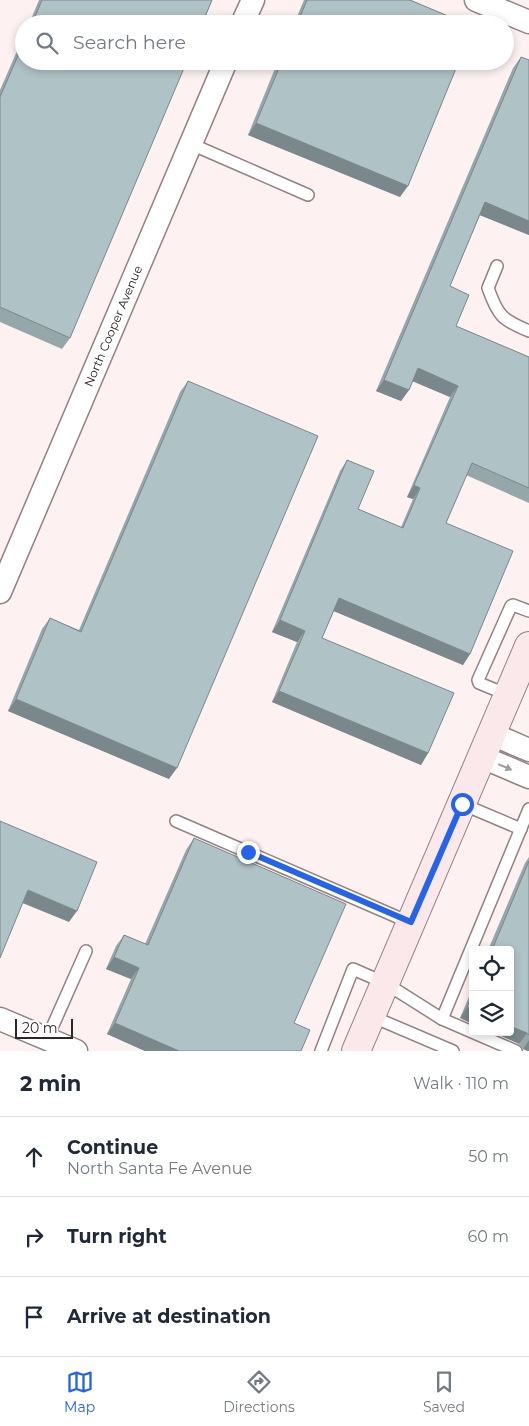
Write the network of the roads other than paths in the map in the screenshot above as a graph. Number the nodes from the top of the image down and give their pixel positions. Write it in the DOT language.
graph roads {
  1 [pos="252,0"];
  2 [pos="476,0"];
  3 [pos="246,15"];
  4 [pos="512,15"];
  5 [pos="514,16"];
  6 [pos="529,22"];
  7 [pos="222,70"];
  8 [pos="191,144"];
  9 [pos="308,195"];
  10 [pos="497,266"];
  11 [pos="529,332"];
  12 [pos="0,592"];
  13 [pos="529,611"];
  14 [pos="529,646"];
  15 [pos="508,695"];
  16 [pos="487,746"];
  17 [pos="529,750"];
  18 [pos="529,777"];
  19 [pos="462,804"];
  20 [pos="529,809"];
  21 [pos="176,821"];
  22 [pos="521,829"];
  23 [pos="411,922"];
  24 [pos="86,951"];
  25 [pos="386,983"];
  26 [pos="371,1016"];
  27 [pos="0,1019"];
  28 [pos="442,1019"];
  29 [pos="47,1039"];
  30 [pos="427,1046"];
  31 [pos="76,1051"];
  32 [pos="321,1051"];
  33 [pos="356,1051"];
  34 [pos="453,1051"];
  35 [pos="516,1051"];
  1 -- 3 [label="street"];
  2 -- 4 [label="street"];
  5 -- 6 [label="street"];
  7 -- 8 [label="street, North Cooper Avenue"];
  8 -- 9 [label="lane"];
  8 -- 12 [label="street, North Cooper Avenue"];
  10 -- 11 [label="lane"];
  13 -- 15 [label="lane"];
  14 -- 15 [label="main road"];
  15 -- 16 [label="main road"];
  16 -- 17 [label="street"];
  16 -- 18 [label="street, one-way"];
  16 -- 19 [label="main road"];
  19 -- 22 [label="lane"];
  19 -- 23 [label="main road"];
  20 -- 22 [label="lane"];
  21 -- 23 [label="lane"];
  22 -- 28 [label="lane"];
  23 -- 25 [label="main road"];
  24 -- 29 [label="lane"];
  25 -- 26 [label="main road"];
  25 -- 28 [label="lane"];
  25 -- 32 [label="lane"];
  26 -- 30 [label="lane"];
  26 -- 33 [label="main road"];
  27 -- 29 [label="street"];
  28 -- 35 [label="lane"];
  29 -- 31 [label="street"];
  30 -- 34 [label="lane"];
}
